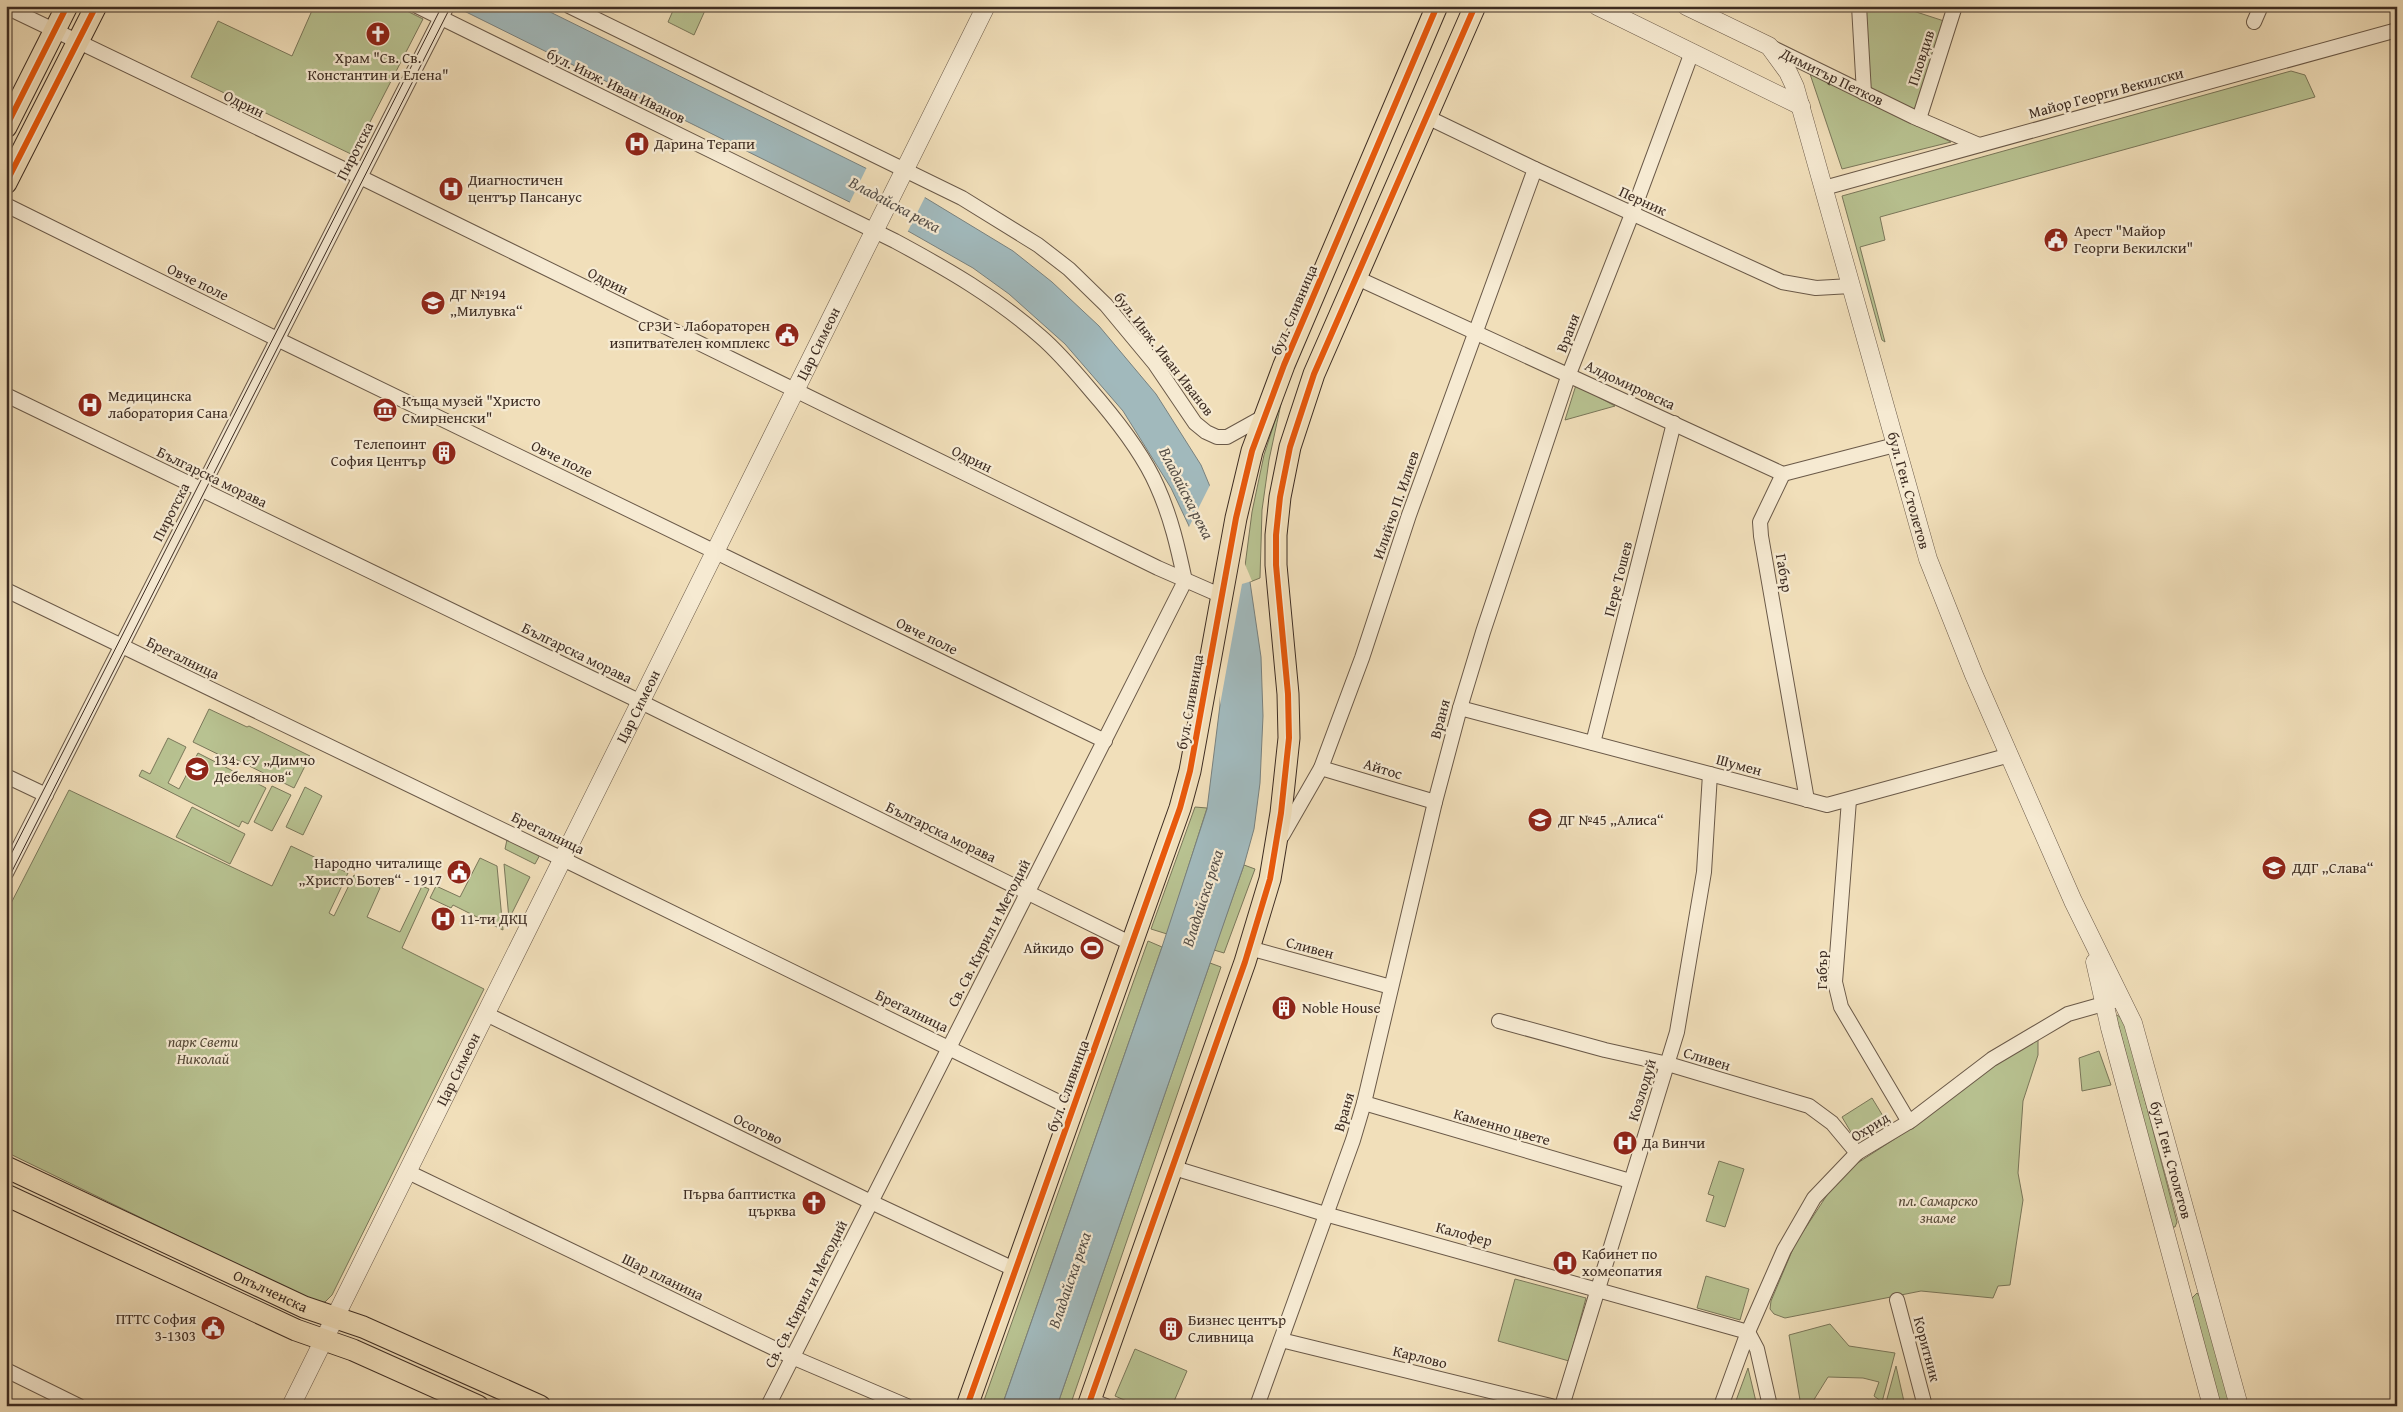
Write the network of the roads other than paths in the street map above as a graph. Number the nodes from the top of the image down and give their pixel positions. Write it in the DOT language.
graph roads {
  1 [pos="67,6"];
  2 [pos="96,6"];
  3 [pos="417,6"];
  4 [pos="569,6"];
  5 [pos="986,6"];
  6 [pos="1437,6"];
  7 [pos="1475,6"];
  8 [pos="1596,6"];
  9 [pos="1686,6"];
  10 [pos="1859,6"];
  11 [pos="1955,6"];
  12 [pos="2261,6"];
  13 [pos="6,8"];
  14 [pos="444,11"];
  15 [pos="2254,22"];
  16 [pos="54,30"];
  17 [pos="2397,30"];
  18 [pos="78,42"];
  19 [pos="1769,46"];
  20 [pos="1692,52"];
  21 [pos="1864,93"];
  22 [pos="1802,106"];
  23 [pos="1427,117"];
  24 [pos="1919,119"];
  25 [pos="6,127"];
  26 [pos="1978,145"];
  27 [pos="1535,169"];
  28 [pos="903,174"];
  29 [pos="360,177"];
  30 [pos="6,183"];
  31 [pos="1824,188"];
  32 [pos="6,205"];
  33 [pos="1632,214"];
  34 [pos="877,227"];
  35 [pos="1357,278"];
  36 [pos="1851,286"];
  37 [pos="1476,334"];
  38 [pos="277,340"];
  39 [pos="1569,374"];
  40 [pos="795,391"];
  41 [pos="6,395"];
  42 [pos="1263,417"];
  43 [pos="1674,423"];
  44 [pos="1895,445"];
  45 [pos="1783,474"];
  46 [pos="201,490"];
  47 [pos="716,552"];
  48 [pos="1190,583"];
  49 [pos="6,590"];
  50 [pos="1222,596"];
  51 [pos="122,646"];
  52 [pos="641,702"];
  53 [pos="1460,708"];
  54 [pos="1105,741"];
  55 [pos="1593,743"];
  56 [pos="2010,755"];
  57 [pos="1321,768"];
  58 [pos="1710,774"];
  59 [pos="6,776"];
  60 [pos="46,795"];
  61 [pos="1808,800"];
  62 [pos="1849,800"];
  63 [pos="1435,802"];
  64 [pos="1277,845"];
  65 [pos="563,859"];
  66 [pos="6,873"];
  67 [pos="1028,893"];
  68 [pos="1132,944"];
  69 [pos="1249,948"];
  70 [pos="1391,987"];
  71 [pos="2114,1001"];
  72 [pos="486,1014"];
  73 [pos="1499,1021"];
  74 [pos="949,1048"];
  75 [pos="1668,1064"];
  76 [pos="1364,1103"];
  77 [pos="1073,1109"];
  78 [pos="1909,1122"];
  79 [pos="1857,1153"];
  80 [pos="6,1167"];
  81 [pos="1172,1167"];
  82 [pos="408,1172"];
  83 [pos="1630,1181"];
  84 [pos="6,1195"];
  85 [pos="871,1202"];
  86 [pos="1325,1214"];
  87 [pos="1016,1270"];
  88 [pos="1597,1288"];
  89 [pos="1897,1300"];
  90 [pos="335,1317"];
  91 [pos="1748,1332"];
  92 [pos="324,1340"];
  93 [pos="1281,1340"];
  94 [pos="792,1358"];
  95 [pos="6,1370"];
  96 [pos="1095,1404"];
  97 [pos="79,1406"];
  98 [pos="290,1406"];
  99 [pos="478,1406"];
  100 [pos="540,1406"];
  101 [pos="768,1406"];
  102 [pos="907,1406"];
  103 [pos="967,1406"];
  104 [pos="1257,1406"];
  105 [pos="1550,1406"];
  106 [pos="1562,1406"];
  107 [pos="1721,1406"];
  108 [pos="1770,1406"];
  109 [pos="1925,1406"];
  110 [pos="2212,1406"];
  111 [pos="2239,1406"];
  1 -- 16 [label="main road"];
  2 -- 18 [label="main road"];
  3 -- 14 [label="street, бул. Инж. Иван Иванов"];
  4 -- 28 [label="street, бул. Инж. Иван Иванов"];
  5 -- 28 [label="street, Цар Симеон"];
  6 -- 42 [label="main road, бул. Сливница"];
  7 -- 23 [label="main road"];
  8 -- 20 [label="street"];
  9 -- 19 [label="street, Димитър Петков"];
  10 -- 21 [label="street"];
  11 -- 24 [label="street, Пловдив"];
  12 -- 15 [label="street"];
  13 -- 16 [label="street, Одрин"];
  14 -- 29 [label="street, Пиротска"];
  14 -- 34 [label="street, бул. Инж. Иван Иванов"];
  16 -- 18 [label="street, Одрин"];
  16 -- 25 [label="main road"];
  17 -- 26 [label="street, Майор Георги Векилски"];
  18 -- 29 [label="street, Одрин"];
  18 -- 30 [label="main road"];
  19 -- 21 [label="street, Димитър Петков"];
  19 -- 22 [label="street, бул. Ген. Столетов"];
  20 -- 22 [label="street"];
  20 -- 33 [label="street, Враня"];
  21 -- 24 [label="street, Димитър Петков"];
  22 -- 31 [label="street, бул. Ген. Столетов"];
  23 -- 27 [label="street, Перник"];
  23 -- 35 [label="main road"];
  24 -- 26 [label="street, Димитър Петков"];
  26 -- 31 [label="street, Майор Георги Векилски"];
  27 -- 33 [label="street, Перник"];
  27 -- 37 [label="street, Илийчо П. Илиев"];
  28 -- 34 [label="street, Цар Симеон"];
  28 -- 42 [label="street, бул. Инж. Иван Иванов"];
  29 -- 38 [label="street, Пиротска"];
  29 -- 40 [label="street, Одрин"];
  31 -- 36 [label="street, бул. Ген. Столетов"];
  32 -- 38 [label="street, Овче поле"];
  33 -- 36 [label="street, Перник"];
  33 -- 39 [label="street, Враня"];
  34 -- 40 [label="street, Цар Симеон"];
  34 -- 48 [label="street, бул. Инж. Иван Иванов"];
  35 -- 37 [label="street, Алдомировска"];
  35 -- 64 [label="main road"];
  36 -- 44 [label="street, бул. Ген. Столетов"];
  37 -- 39 [label="street, Алдомировска"];
  37 -- 57 [label="street, Илийчо П. Илиев"];
  38 -- 46 [label="street, Пиротска"];
  38 -- 47 [label="street, Овче поле"];
  39 -- 43 [label="street, Алдомировска"];
  39 -- 53 [label="street, Враня"];
  40 -- 47 [label="street, Цар Симеон"];
  40 -- 48 [label="street, Одрин"];
  41 -- 46 [label="street, Българска морава"];
  42 -- 50 [label="main road, бул. Сливница"];
  43 -- 45 [label="street, Алдомировска"];
  43 -- 55 [label="street, Пере Тошев"];
  44 -- 45 [label="street"];
  44 -- 56 [label="street, бул. Ген. Столетов"];
  45 -- 61 [label="street, Габър"];
  46 -- 51 [label="street, Пиротска"];
  46 -- 52 [label="street, Българска морава"];
  47 -- 52 [label="street, Цар Симеон"];
  47 -- 54 [label="street, Овче поле"];
  48 -- 50 [label="street, Одрин"];
  48 -- 54 [label="street, Св. Св. Кирил и Методий"];
  49 -- 51 [label="street, Брегалница"];
  50 -- 68 [label="main road, бул. Сливница"];
  51 -- 60 [label="street, Пиротска"];
  51 -- 65 [label="street, Брегалница"];
  52 -- 65 [label="street, Цар Симеон"];
  52 -- 67 [label="street, Българска морава"];
  53 -- 55 [label="street, Шумен"];
  53 -- 63 [label="street, Враня"];
  54 -- 67 [label="street, Св. Св. Кирил и Методий"];
  55 -- 58 [label="street, Шумен"];
  56 -- 62 [label="street, Шумен"];
  56 -- 71 [label="street, бул. Ген. Столетов"];
  57 -- 63 [label="street, Айтос"];
  57 -- 64 [label="street, Илийчо П. Илиев"];
  58 -- 61 [label="street, Шумен"];
  58 -- 75 [label="street, Козлодуй"];
  59 -- 60 [label="street"];
  60 -- 66 [label="street, Пиротска"];
  61 -- 62 [label="street, Шумен"];
  62 -- 78 [label="street, Габър"];
  63 -- 70 [label="street, Враня"];
  64 -- 69 [label="main road"];
  65 -- 72 [label="street, Цар Симеон"];
  65 -- 74 [label="street, Брегалница"];
  67 -- 68 [label="street, Българска морава"];
  67 -- 74 [label="street, Св. Св. Кирил и Методий"];
  68 -- 77 [label="main road, бул. Сливница"];
  69 -- 70 [label="street, Сливен"];
  69 -- 81 [label="main road"];
  70 -- 76 [label="street, Враня"];
  71 -- 78 [label="street, Охрид"];
  71 -- 110 [label="street, бул. Ген. Столетов"];
  71 -- 111 [label="street, бул. Ген. Столетов"];
  72 -- 82 [label="street, Цар Симеон"];
  72 -- 85 [label="street, Осогово"];
  73 -- 75 [label="street, Сливен"];
  74 -- 77 [label="street, Брегалница"];
  74 -- 85 [label="street, Св. Св. Кирил и Методий"];
  75 -- 79 [label="street, Сливен"];
  75 -- 83 [label="street, Козлодуй"];
  76 -- 83 [label="street, Каменно цвете"];
  76 -- 86 [label="street, Враня"];
  77 -- 87 [label="main road, бул. Сливница"];
  78 -- 79 [label="street, Охрид"];
  79 -- 91 [label="street, Охрид"];
  80 -- 90 [label="main road, Опълченска"];
  81 -- 86 [label="street, Калофер"];
  81 -- 96 [label="main road"];
  82 -- 90 [label="street, Цар Симеон"];
  82 -- 94 [label="street, Шар планина"];
  83 -- 88 [label="street, Козлодуй"];
  84 -- 92 [label="main road, Опълченска"];
  85 -- 87 [label="street, Осогово"];
  85 -- 94 [label="street, Св. Св. Кирил и Методий"];
  86 -- 88 [label="street, Калофер"];
  86 -- 93 [label="street, Враня"];
  87 -- 103 [label="main road, бул. Сливница"];
  88 -- 91 [label="street, Калофер"];
  88 -- 106 [label="street, Козлодуй"];
  89 -- 109 [label="street, Коритник"];
  90 -- 92 [label="street, Цар Симеон"];
  90 -- 100 [label="main road, Опълченска"];
  91 -- 107 [label="street, Охрид"];
  91 -- 108 [label="street"];
  92 -- 98 [label="street, Цар Симеон"];
  92 -- 99 [label="main road, Опълченска"];
  93 -- 104 [label="street, Враня"];
  93 -- 105 [label="street, Карлово"];
  94 -- 101 [label="street, Св. Св. Кирил и Методий"];
  94 -- 102 [label="street, Шар планина"];
  95 -- 97 [label="street"];
}
